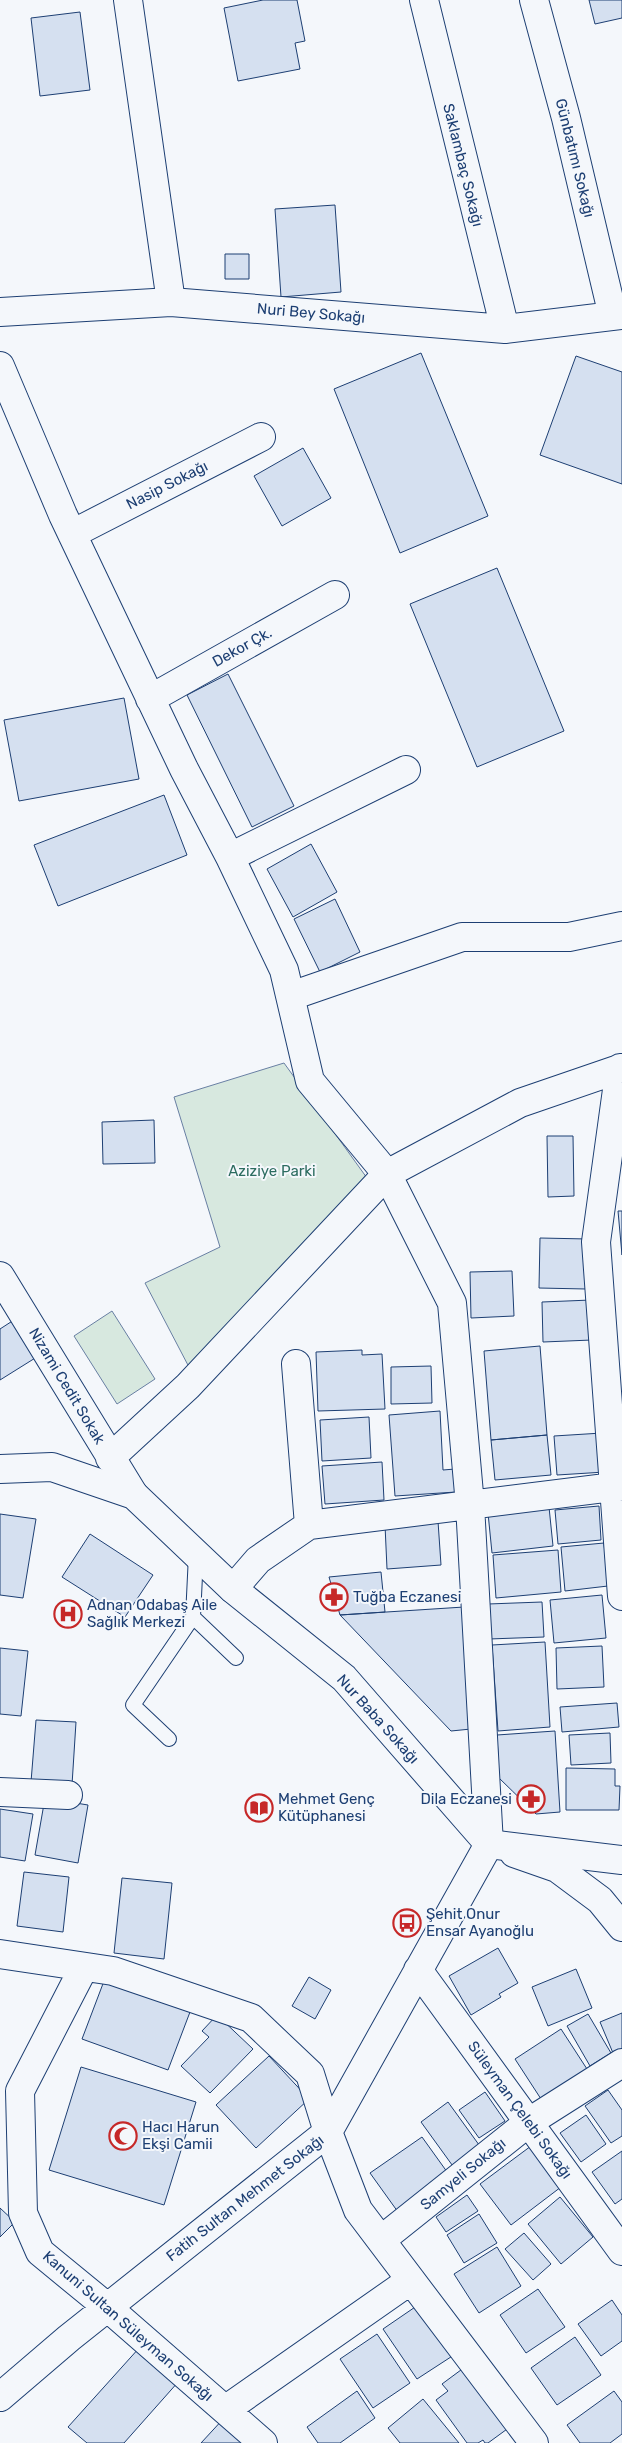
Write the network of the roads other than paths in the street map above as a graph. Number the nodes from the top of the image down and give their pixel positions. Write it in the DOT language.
graph roads {
  1 [pos="128,0"];
  2 [pos="424,0"];
  3 [pos="534,0"];
  4 [pos="171,302"];
  5 [pos="0,312"];
  6 [pos="618,316"];
  7 [pos="505,330"];
  8 [pos="0,366"];
  9 [pos="261,437"];
  10 [pos="72,534"];
  11 [pos="335,595"];
  12 [pos="150,699"];
  13 [pos="406,770"];
  14 [pos="230,856"];
  15 [pos="622,926"];
  16 [pos="291,996"];
  17 [pos="621,1068"];
  18 [pos="387,1174"];
  19 [pos="0,1276"];
  20 [pos="296,1364"];
  21 [pos="110,1458"];
  22 [pos="0,1469"];
  23 [pos="619,1487"];
  24 [pos="134,1495"];
  25 [pos="470,1505"];
  26 [pos="309,1525"];
  27 [pos="196,1554"];
  28 [pos="233,1588"];
  29 [pos="622,1596"];
  30 [pos="193,1617"];
  31 [pos="236,1658"];
  32 [pos="170,1739"];
  33 [pos="0,1792"];
  34 [pos="68,1795"];
  35 [pos="488,1844"];
  36 [pos="622,1860"];
  37 [pos="622,1927"];
  38 [pos="0,1954"];
  39 [pos="84,1966"];
  40 [pos="418,1970"];
  41 [pos="622,2063"];
  42 [pos="20,2091"];
  43 [pos="0,2112"];
  44 [pos="528,2122"];
  45 [pos="328,2132"];
  46 [pos="381,2240"];
  47 [pos="622,2251"];
  48 [pos="411,2280"];
  49 [pos="107,2307"];
  50 [pos="0,2397"];
  51 [pos="225,2410"];
  52 [pos="264,2443"];
  53 [pos="534,2443"];
  1 -- 4 [label="street"];
  2 -- 7 [label="street, Saklambaç Sokağı"];
  3 -- 6 [label="street, Günbatımı Sokağı"];
  4 -- 5 [label="street, Nuri Bey Sokağı"];
  4 -- 7 [label="street, Nuri Bey Sokağı"];
  6 -- 7 [label="street, Nuri Bey Sokağı"];
  8 -- 10 [label="street"];
  9 -- 10 [label="street, Nasip Sokağı"];
  10 -- 12 [label="street"];
  11 -- 12 [label="street, Dekor Çk."];
  12 -- 14 [label="street"];
  13 -- 14 [label="street"];
  14 -- 16 [label="street"];
  15 -- 16 [label="street"];
  16 -- 18 [label="street"];
  17 -- 18 [label="street"];
  17 -- 23 [label="street"];
  18 -- 21 [label="street"];
  18 -- 25 [label="street"];
  19 -- 21 [label="street, Nizami Cedit Sokak"];
  20 -- 26 [label="street"];
  21 -- 24 [label="street, Nizami Cedit Sokak"];
  22 -- 24 [label="street"];
  23 -- 25 [label="street"];
  23 -- 29 [label="street"];
  24 -- 27 [label="street, Nur Baba Sokağı"];
  25 -- 26 [label="street"];
  25 -- 35 [label="street"];
  26 -- 28 [label="street"];
  27 -- 28 [label="street, Nur Baba Sokağı"];
  27 -- 30 [label="lane"];
  28 -- 35 [label="street, Nur Baba Sokağı"];
  30 -- 31 [label="lane"];
  30 -- 32 [label="lane"];
  33 -- 34 [label="street"];
  35 -- 36 [label="street"];
  35 -- 37 [label="street"];
  35 -- 40 [label="street, Fatih Sultan Mehmet Sokağı"];
  38 -- 39 [label="street"];
  39 -- 42 [label="street, Kanuni Sultan Süleyman Sokağı"];
  39 -- 45 [label="street"];
  40 -- 44 [label="street, Süleyman Çelebi Sokağı"];
  40 -- 45 [label="street, Fatih Sultan Mehmet Sokağı"];
  41 -- 44 [label="street, Samyeli Sokağı"];
  42 -- 43 [label="street"];
  42 -- 49 [label="street, Kanuni Sultan Süleyman Sokağı"];
  44 -- 46 [label="street, Samyeli Sokağı"];
  44 -- 47 [label="street, Süleyman Çelebi Sokağı"];
  45 -- 46 [label="street"];
  45 -- 49 [label="street, Fatih Sultan Mehmet Sokağı"];
  46 -- 48 [label="street"];
  48 -- 51 [label="street"];
  48 -- 53 [label="street"];
  49 -- 50 [label="street, Fatih Sultan Mehmet Sokağı"];
  49 -- 51 [label="street, Kanuni Sultan Süleyman Sokağı"];
  51 -- 52 [label="street, Kanuni Sultan Süleyman Sokağı"];
}
